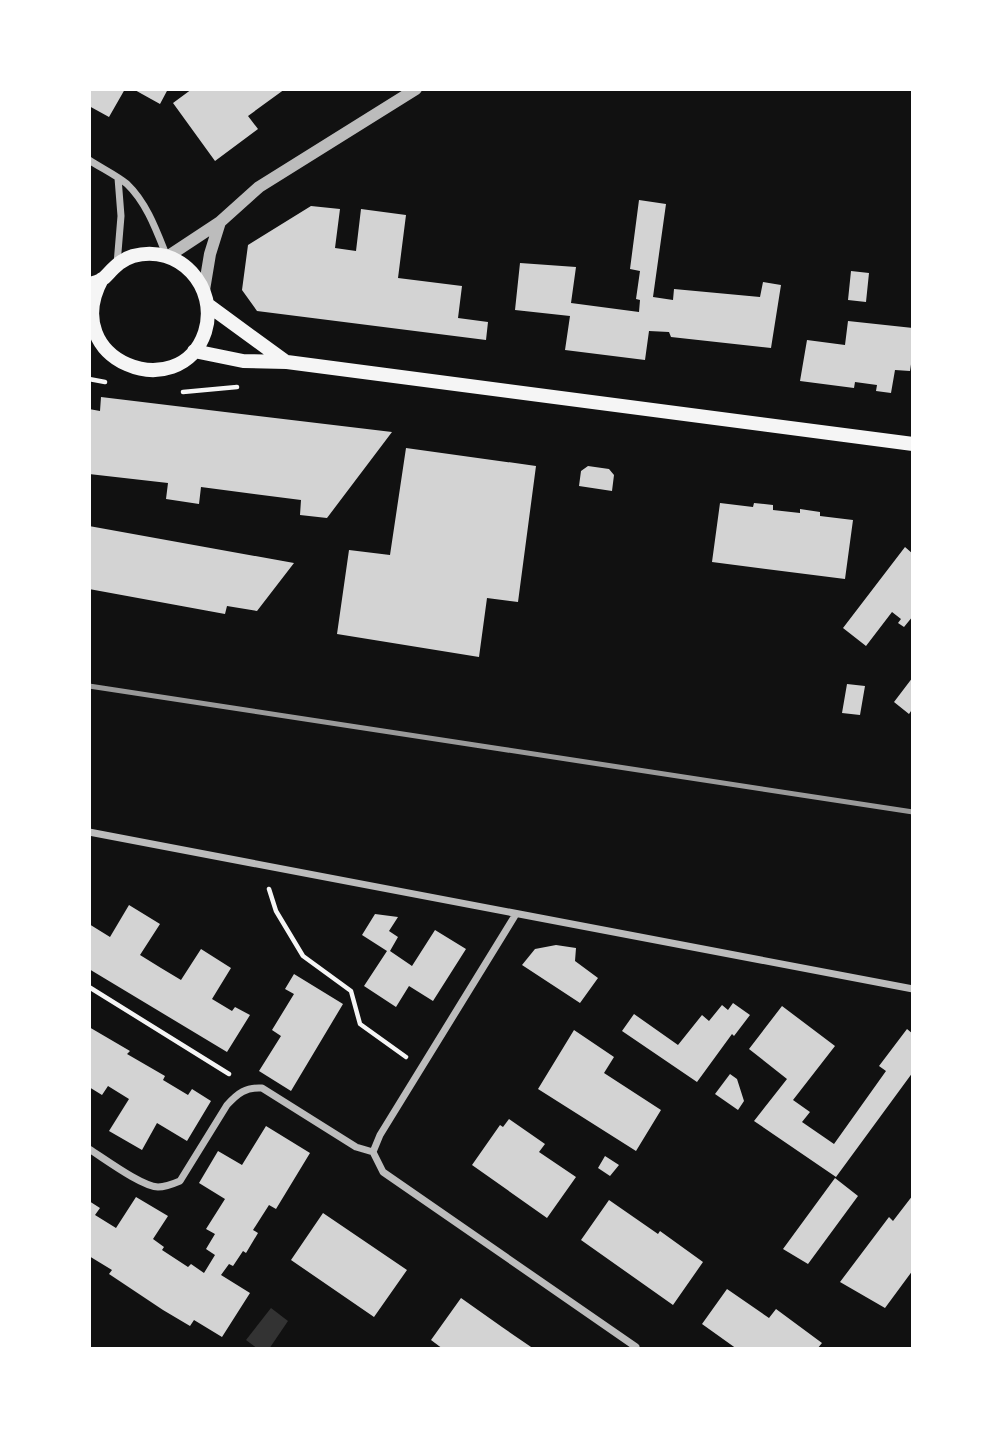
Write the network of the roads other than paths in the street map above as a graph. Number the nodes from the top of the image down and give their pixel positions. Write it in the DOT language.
graph roads {
  1 [pos="416,89"];
  2 [pos="89,160"];
  3 [pos="118,178"];
  4 [pos="219,222"];
  5 [pos="167,257"];
  6 [pos="117,264"];
  7 [pos="96,282"];
  8 [pos="204,290"];
  9 [pos="208,305"];
  10 [pos="96,344"];
  11 [pos="194,351"];
  12 [pos="288,362"];
  13 [pos="913,444"];
  14 [pos="89,832"];
  15 [pos="516,914"];
  16 [pos="913,989"];
  17 [pos="89,1149"];
  18 [pos="373,1152"];
  19 [pos="637,1348"];
  1 -- 4 [label="street"];
  2 -- 3 [label="street"];
  3 -- 5 [label="street"];
  3 -- 6 [label="street"];
  4 -- 5 [label="street"];
  4 -- 8 [label="street"];
  5 -- 6 [label="main road"];
  5 -- 8 [label="main road"];
  6 -- 7 [label="main road"];
  7 -- 10 [label="main road"];
  8 -- 9 [label="main road"];
  9 -- 11 [label="main road"];
  9 -- 12 [label="main road"];
  10 -- 11 [label="main road"];
  11 -- 12 [label="main road"];
  12 -- 13 [label="main road"];
  14 -- 15 [label="street"];
  15 -- 16 [label="street"];
  15 -- 18 [label="street"];
  17 -- 18 [label="street"];
  18 -- 19 [label="street"];
}
